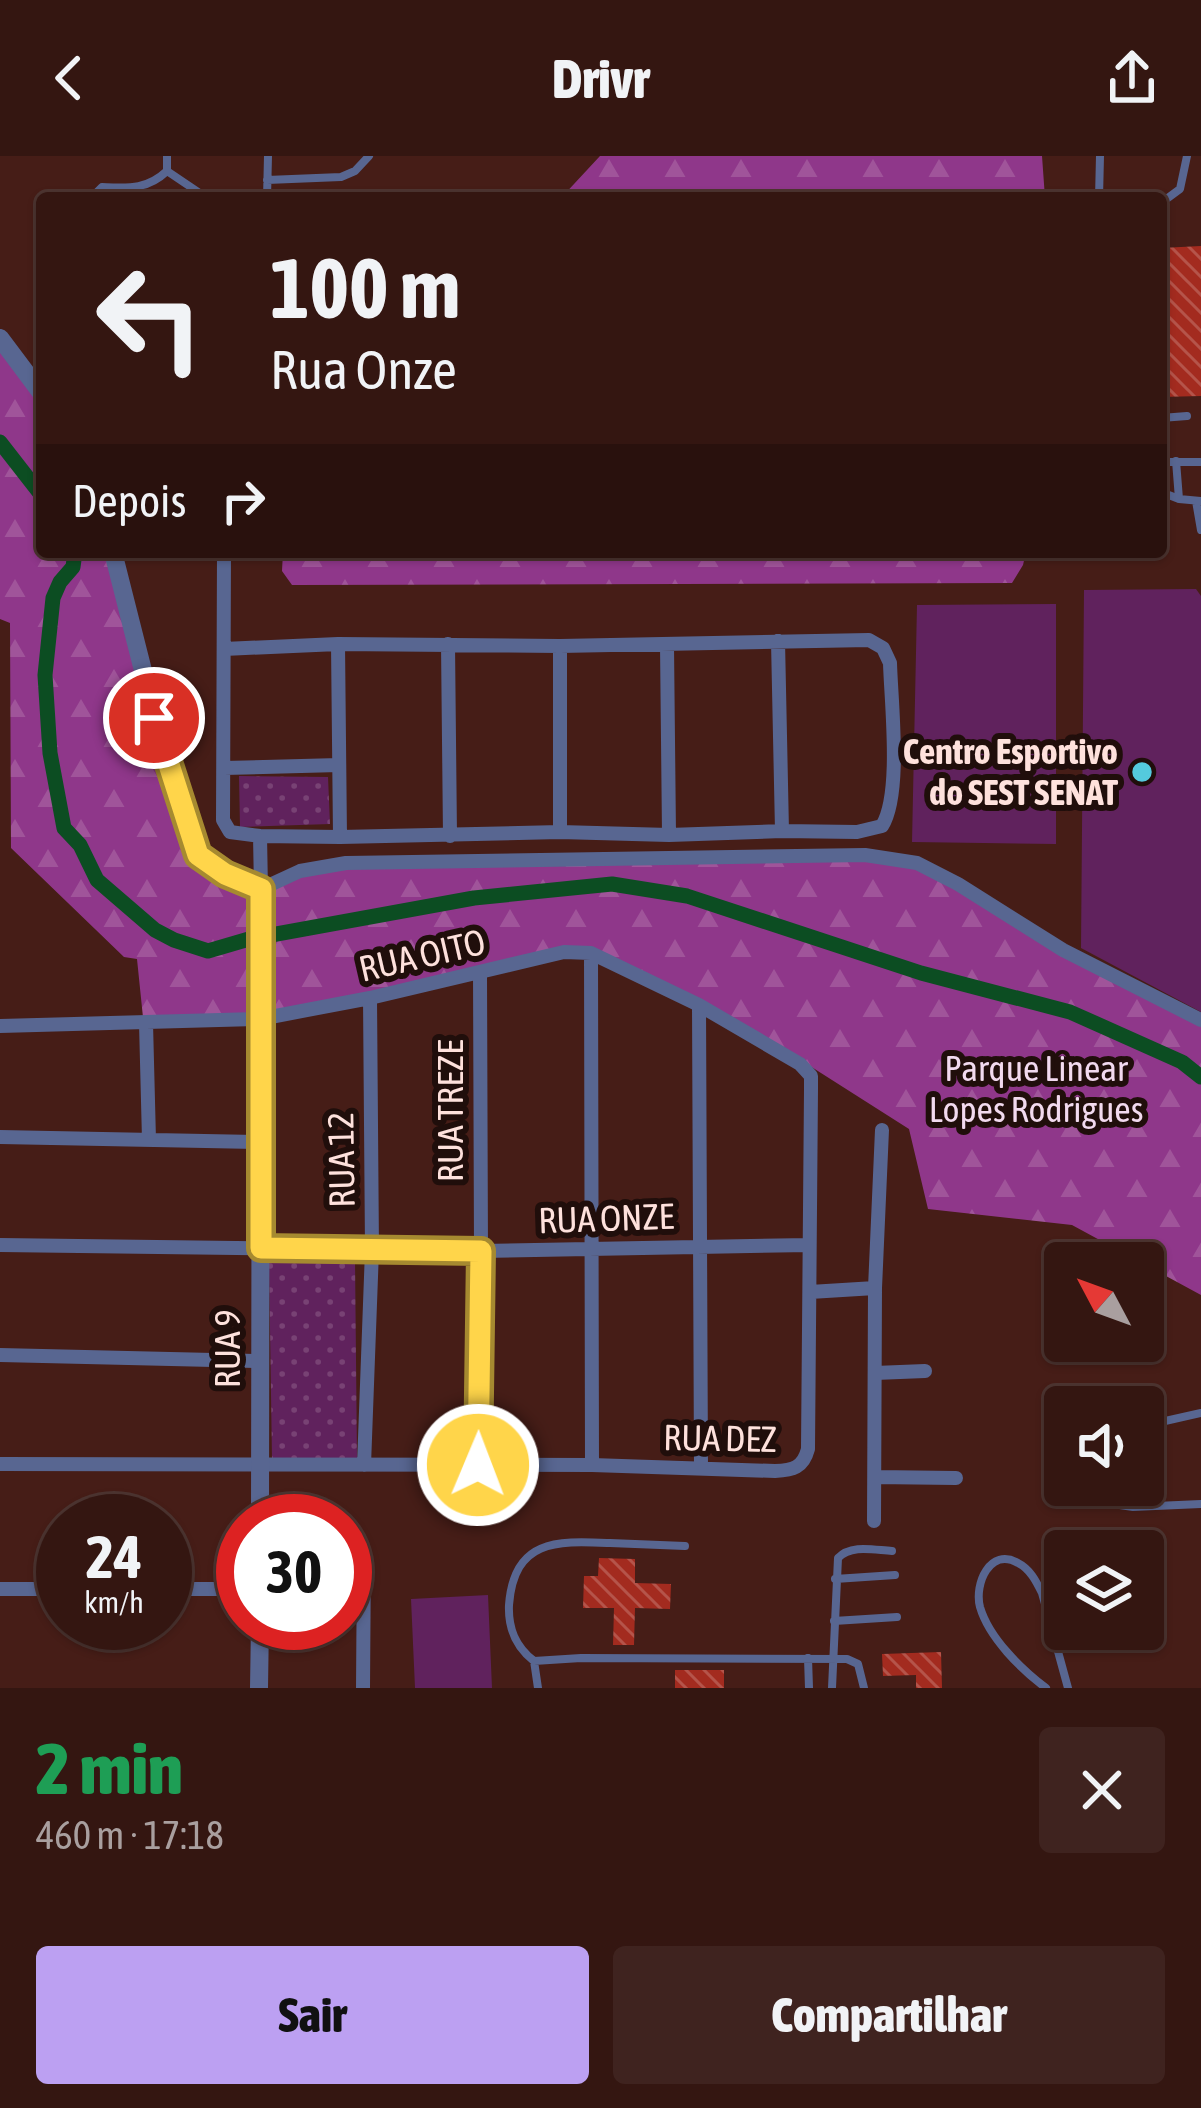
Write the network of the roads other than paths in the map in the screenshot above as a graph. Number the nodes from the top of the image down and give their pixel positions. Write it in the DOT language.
graph roads {
  1 [pos="167,156"];
  2 [pos="268,156"];
  3 [pos="369,156"];
  4 [pos="1100,156"];
  5 [pos="1187,156"];
  6 [pos="167,171"];
  7 [pos="268,180"];
  8 [pos="98,192"];
  9 [pos="136,192"];
  10 [pos="144,192"];
  11 [pos="198,192"];
  12 [pos="267,192"];
  13 [pos="1099,192"];
  14 [pos="1167,198"];
  15 [pos="0,338"];
  16 [pos="36,386"];
  17 [pos="1187,416"];
  18 [pos="1167,418"];
  19 [pos="1176,461"];
  20 [pos="1201,461"];
  21 [pos="1167,462"];
  22 [pos="1167,495"];
  23 [pos="1179,499"];
  24 [pos="1198,501"];
  25 [pos="1201,530"];
  26 [pos="114,558"];
  27 [pos="224,558"];
  28 [pos="778,640"];
  29 [pos="338,644"];
  30 [pos="448,644"];
  31 [pos="667,644"];
  32 [pos="560,646"];
  33 [pos="224,649"];
  34 [pos="339,765"];
  35 [pos="224,768"];
  36 [pos="782,831"];
  37 [pos="560,832"];
  38 [pos="669,835"];
  39 [pos="260,836"];
  40 [pos="450,836"];
  41 [pos="340,837"];
  42 [pos="261,889"];
  43 [pos="591,953"];
  44 [pos="480,972"];
  45 [pos="370,998"];
  46 [pos="698,1004"];
  47 [pos="260,1019"];
  48 [pos="1201,1020"];
  49 [pos="146,1023"];
  50 [pos="0,1026"];
  51 [pos="882,1130"];
  52 [pos="0,1137"];
  53 [pos="149,1140"];
  54 [pos="261,1142"];
  55 [pos="0,1245"];
  56 [pos="809,1245"];
  57 [pos="700,1246"];
  58 [pos="261,1248"];
  59 [pos="372,1250"];
  60 [pos="590,1250"];
  61 [pos="481,1251"];
  62 [pos="875,1288"];
  63 [pos="810,1292"];
  64 [pos="0,1355"];
  65 [pos="260,1361"];
  66 [pos="925,1371"];
  67 [pos="875,1372"];
  68 [pos="1201,1413"];
  69 [pos="1164,1421"];
  70 [pos="260,1463"];
  71 [pos="0,1465"];
  72 [pos="364,1465"];
  73 [pos="478,1465"];
  74 [pos="592,1465"];
  75 [pos="701,1468"];
  76 [pos="875,1477"];
  77 [pos="956,1478"];
  78 [pos="260,1494"];
  79 [pos="1201,1504"];
  80 [pos="1164,1506"];
  81 [pos="874,1521"];
  82 [pos="685,1546"];
  83 [pos="892,1551"];
  84 [pos="895,1575"];
  85 [pos="835,1579"];
  86 [pos="0,1589"];
  87 [pos="36,1589"];
  88 [pos="896,1617"];
  89 [pos="834,1621"];
  90 [pos="260,1650"];
  91 [pos="363,1650"];
  92 [pos="808,1658"];
  93 [pos="832,1658"];
  94 [pos="534,1661"];
  95 [pos="260,1688"];
  96 [pos="363,1688"];
  97 [pos="538,1688"];
  98 [pos="809,1688"];
  99 [pos="832,1688"];
  100 [pos="864,1688"];
  101 [pos="1046,1688"];
  102 [pos="1068,1688"];
  1 -- 6 [label="lane"];
  2 -- 7 [label="lane"];
  3 -- 7 [label="lane"];
  4 -- 13 [label="lane"];
  5 -- 14 [label="lane"];
  6 -- 10 [label="lane"];
  6 -- 11 [label="lane"];
  7 -- 12 [label="lane"];
  8 -- 9 [label="lane"];
  15 -- 16 [label="street"];
  17 -- 18 [label="lane"];
  19 -- 20 [label="lane"];
  19 -- 21 [label="lane"];
  19 -- 23 [label="lane"];
  22 -- 23 [label="lane"];
  23 -- 24 [label="lane"];
  24 -- 25 [label="lane"];
  26 -- 42 [label="street"];
  27 -- 33 [label="street"];
  28 -- 31 [label="street"];
  28 -- 36 [label="street"];
  28 -- 36 [label="street"];
  29 -- 30 [label="street"];
  29 -- 33 [label="street"];
  29 -- 34 [label="street"];
  30 -- 32 [label="street"];
  30 -- 40 [label="street"];
  31 -- 32 [label="street"];
  31 -- 38 [label="street"];
  32 -- 37 [label="street"];
  33 -- 35 [label="street"];
  34 -- 35 [label="street"];
  34 -- 41 [label="street"];
  35 -- 39 [label="street"];
  36 -- 38 [label="street"];
  37 -- 38 [label="street"];
  37 -- 40 [label="street"];
  39 -- 41 [label="street"];
  39 -- 42 [label="street"];
  40 -- 41 [label="street"];
  42 -- 47 [label="street, RUA 9"];
  42 -- 48 [label="street"];
  43 -- 44 [label="street, RUA OITO"];
  43 -- 46 [label="street"];
  43 -- 60 [label="street"];
  44 -- 45 [label="street, RUA OITO"];
  44 -- 61 [label="street, RUA TREZE"];
  45 -- 47 [label="street, RUA OITO"];
  45 -- 59 [label="street, RUA 12"];
  46 -- 56 [label="street, RUA DEZ"];
  46 -- 57 [label="street"];
  47 -- 49 [label="street, RUA OITO"];
  47 -- 54 [label="street, RUA 9"];
  49 -- 50 [label="street, RUA OITO"];
  49 -- 53 [label="street"];
  51 -- 62 [label="street"];
  52 -- 53 [label="street"];
  53 -- 54 [label="street"];
  54 -- 58 [label="street, RUA 9"];
  55 -- 58 [label="street, RUA ONZE"];
  56 -- 57 [label="street, RUA ONZE"];
  56 -- 63 [label="street, RUA DEZ"];
  57 -- 60 [label="street, RUA ONZE"];
  57 -- 75 [label="street"];
  58 -- 59 [label="street, RUA ONZE"];
  58 -- 65 [label="street, RUA 9"];
  59 -- 61 [label="street, RUA ONZE"];
  59 -- 72 [label="street, RUA 12"];
  60 -- 61 [label="street, RUA ONZE"];
  60 -- 74 [label="street"];
  61 -- 73 [label="street, RUA TREZE"];
  62 -- 63 [label="street"];
  62 -- 67 [label="street"];
  63 -- 75 [label="street, RUA DEZ"];
  64 -- 65 [label="street"];
  65 -- 70 [label="street, RUA 9"];
  66 -- 67 [label="street"];
  67 -- 76 [label="street"];
  68 -- 69 [label="lane"];
  70 -- 71 [label="street, RUA DEZ"];
  70 -- 72 [label="street, RUA DEZ"];
  70 -- 78 [label="street, RUA 9"];
  72 -- 73 [label="street, RUA DEZ"];
  73 -- 74 [label="street, RUA DEZ"];
  74 -- 75 [label="street, RUA DEZ"];
  76 -- 77 [label="street"];
  76 -- 81 [label="street"];
  79 -- 80 [label="lane"];
  82 -- 94 [label="lane"];
  83 -- 85 [label="lane"];
  84 -- 85 [label="lane"];
  85 -- 89 [label="lane"];
  86 -- 87 [label="street"];
  88 -- 89 [label="lane"];
  89 -- 93 [label="lane"];
  90 -- 95 [label="street"];
  91 -- 96 [label="street"];
  92 -- 93 [label="lane"];
  92 -- 94 [label="lane"];
  92 -- 98 [label="lane"];
  93 -- 99 [label="lane"];
  93 -- 100 [label="lane"];
  94 -- 97 [label="lane"];
  101 -- 102 [label="lane"];
}
